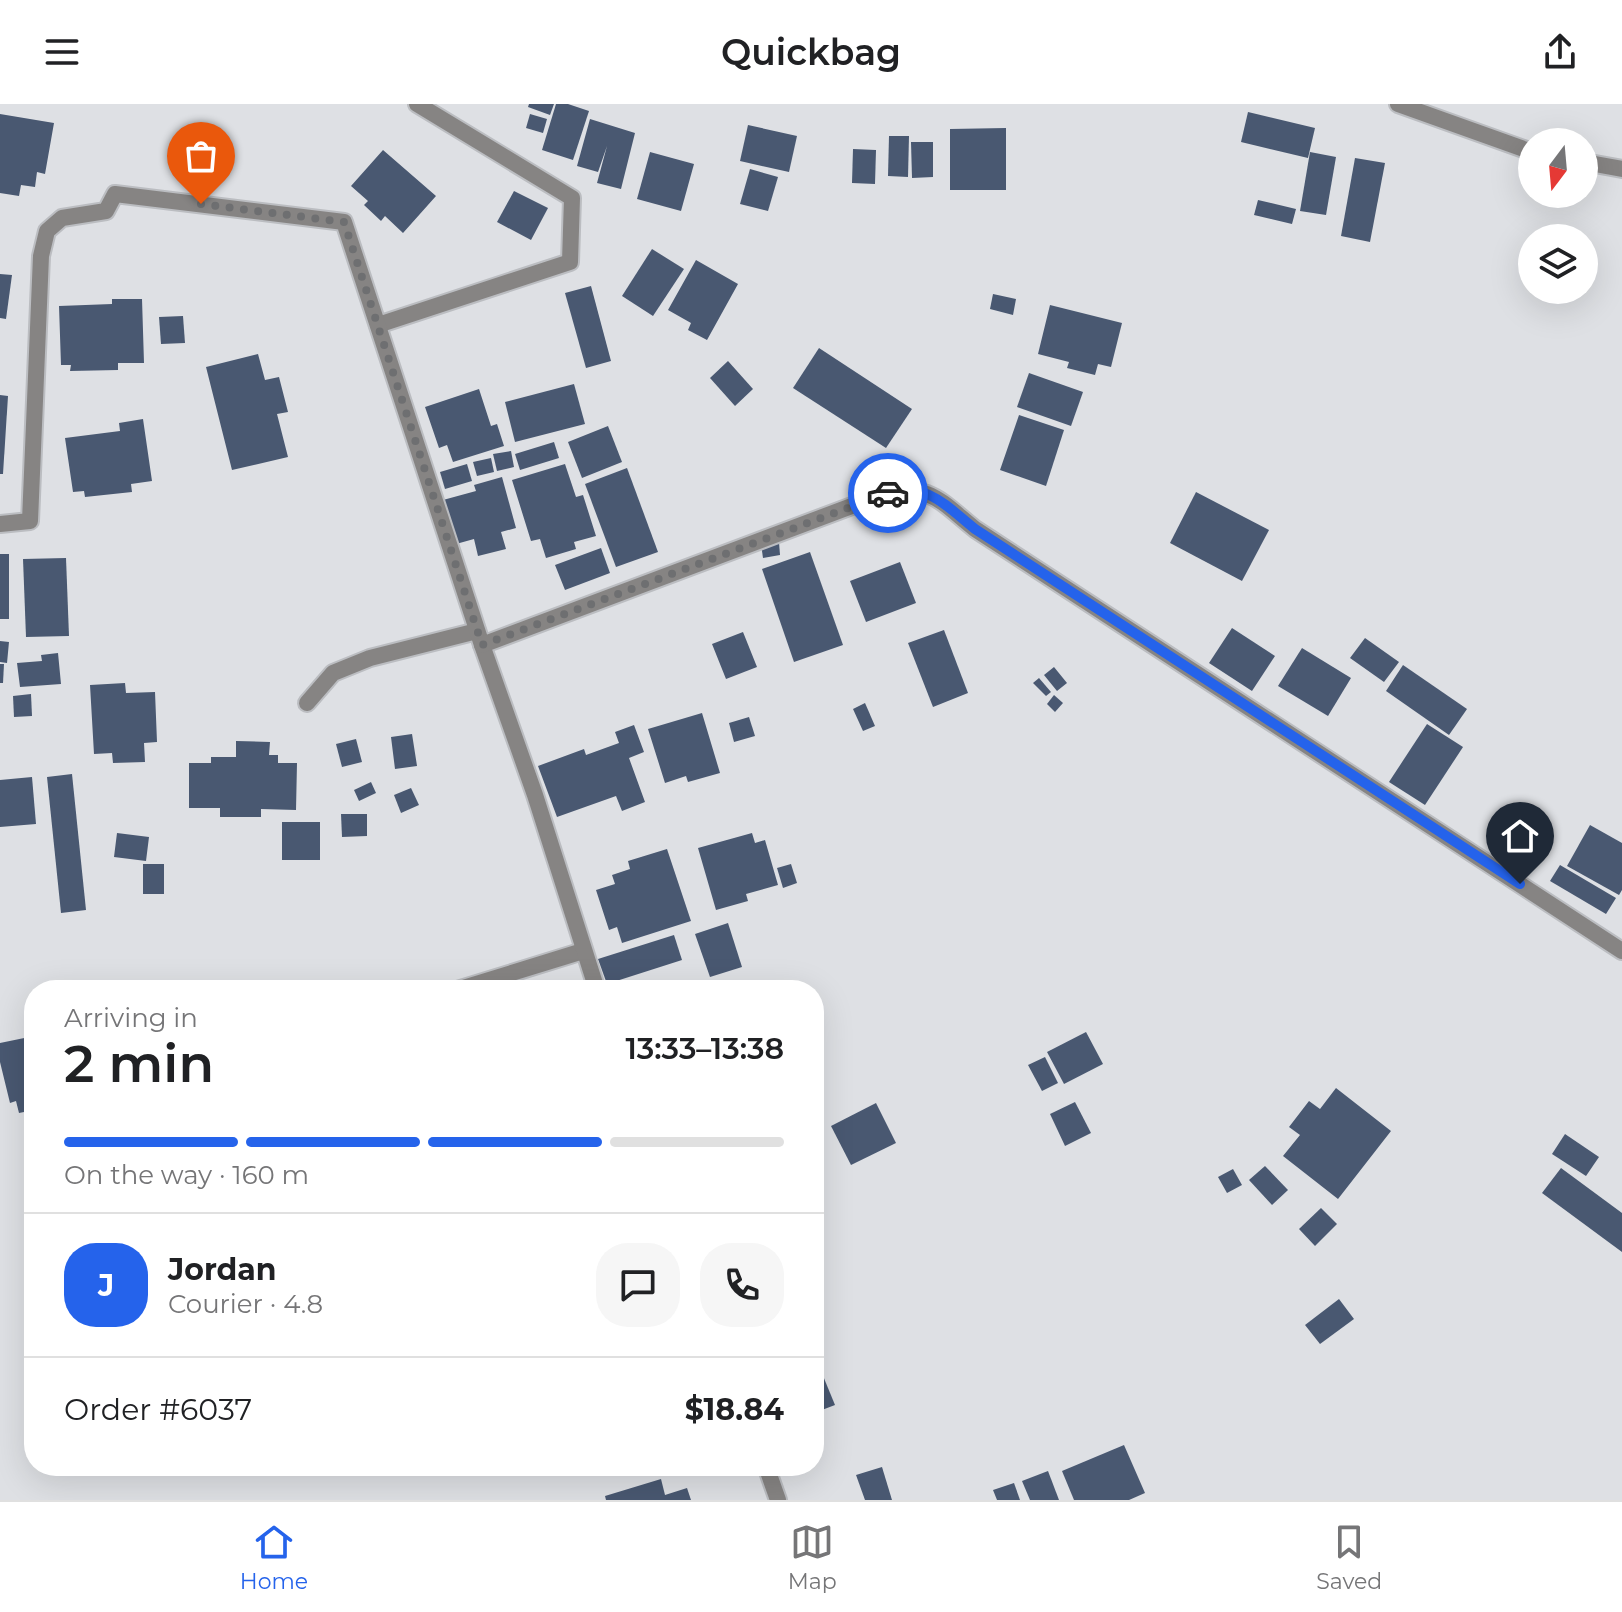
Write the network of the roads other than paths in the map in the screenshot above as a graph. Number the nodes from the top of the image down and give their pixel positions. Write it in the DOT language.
graph roads {
  1 [pos="417,104"];
  2 [pos="1398,104"];
  3 [pos="1518,147"];
  4 [pos="1598,165"];
  5 [pos="1622,169"];
  6 [pos="378,325"];
  7 [pos="0,524"];
  8 [pos="479,638"];
  9 [pos="307,703"];
  10 [pos="583,951"];
  11 [pos="1622,951"];
  12 [pos="489,980"];
  13 [pos="593,980"];
  14 [pos="768,1476"];
  15 [pos="771,1497"];
  1 -- 6 [label="street"];
  2 -- 3 [label="street"];
  4 -- 5 [label="street"];
  6 -- 7 [label="street"];
  6 -- 8 [label="street"];
  8 -- 9 [label="street"];
  8 -- 10 [label="street"];
  8 -- 11 [label="street"];
  10 -- 12 [label="street"];
  10 -- 13 [label="street"];
  14 -- 15 [label="street"];
}
